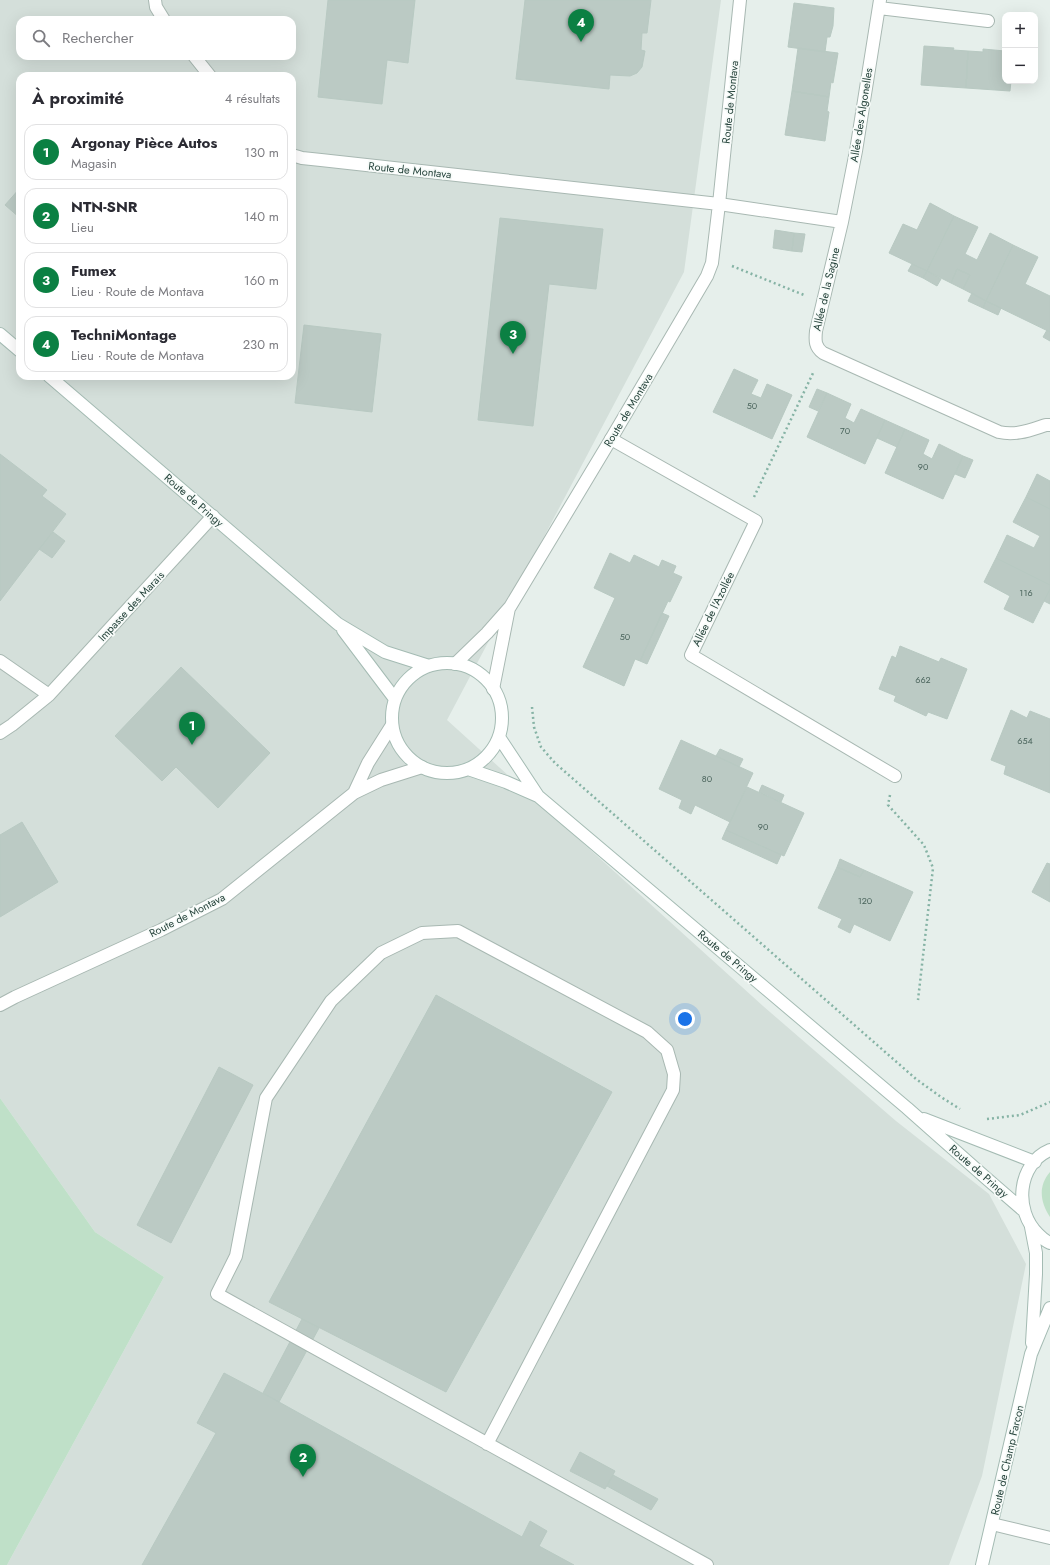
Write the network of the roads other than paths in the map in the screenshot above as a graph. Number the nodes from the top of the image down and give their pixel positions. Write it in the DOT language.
graph roads {
  1 [pos="155,0"];
  2 [pos="740,0"];
  3 [pos="879,4"];
  4 [pos="162,16"];
  5 [pos="988,21"];
  6 [pos="197,60"];
  7 [pos="207,72"];
  8 [pos="296,156"];
  9 [pos="719,204"];
  10 [pos="842,222"];
  11 [pos="0,334"];
  12 [pos="16,348"];
  13 [pos="55,380"];
  14 [pos="1050,425"];
  15 [pos="611,439"];
  16 [pos="213,516"];
  17 [pos="510,607"];
  18 [pos="338,624"];
  19 [pos="0,661"];
  20 [pos="455,664"];
  21 [pos="429,666"];
  22 [pos="493,689"];
  23 [pos="49,695"];
  24 [pos="395,698"];
  25 [pos="392,725"];
  26 [pos="0,732"];
  27 [pos="499,737"];
  28 [pos="422,767"];
  29 [pos="468,769"];
  30 [pos="895,776"];
  31 [pos="354,793"];
  32 [pos="538,796"];
  33 [pos="0,1005"];
  34 [pos="917,1116"];
  35 [pos="1050,1150"];
  36 [pos="1035,1162"];
  37 [pos="1023,1210"];
  38 [pos="1031,1227"];
  39 [pos="1050,1243"];
  40 [pos="1050,1308"];
  41 [pos="1031,1354"];
  42 [pos="487,1444"];
  43 [pos="992,1524"];
  44 [pos="1050,1538"];
  45 [pos="707,1565"];
  46 [pos="982,1565"];
  1 -- 4 [label="street"];
  2 -- 9 [label="street, Route de Montava"];
  3 -- 5 [label="street, Allée des Algonelles"];
  3 -- 10 [label="street, Allée des Algonelles"];
  6 -- 7 [label="street"];
  8 -- 9 [label="street, Route de Montava"];
  9 -- 10 [label="street"];
  9 -- 15 [label="street, Route de Montava"];
  10 -- 14 [label="street, Allée de la Sagine"];
  11 -- 12 [label="street"];
  13 -- 16 [label="street, Route de Pringy"];
  15 -- 17 [label="street, Route de Montava"];
  15 -- 30 [label="street, Allée de l'Azollée"];
  16 -- 18 [label="street, Route de Pringy"];
  16 -- 23 [label="street, Impasse des Marais"];
  17 -- 20 [label="street, Route de Montava"];
  17 -- 22 [label="street, Route de Montava"];
  18 -- 21 [label="street, Route de Pringy"];
  18 -- 24 [label="street, Route de Pringy"];
  19 -- 23 [label="street"];
  20 -- 21 [label="street"];
  20 -- 22 [label="street"];
  21 -- 24 [label="street"];
  22 -- 27 [label="street"];
  23 -- 26 [label="street, Impasse des Marais"];
  24 -- 25 [label="street"];
  25 -- 28 [label="street"];
  25 -- 31 [label="street, Route de Montava"];
  27 -- 29 [label="street"];
  27 -- 32 [label="street, Route de Pringy"];
  28 -- 29 [label="street"];
  28 -- 31 [label="street, Route de Montava"];
  29 -- 32 [label="street, Route de Pringy"];
  31 -- 33 [label="street, Route de Montava"];
  32 -- 34 [label="street, Route de Pringy"];
  34 -- 36 [label="street, Route de Pringy"];
  34 -- 37 [label="street, Route de Pringy"];
  35 -- 36 [label="street"];
  36 -- 37 [label="street"];
  37 -- 38 [label="street"];
  38 -- 39 [label="street"];
  38 -- 41 [label="street, Route de Champ Farcon"];
  40 -- 41 [label="street, Route de Champ Farcon"];
  41 -- 43 [label="street, Route de Champ Farcon"];
  42 -- 42 [label="street"];
  42 -- 45 [label="street"];
  43 -- 44 [label="street"];
  43 -- 46 [label="street, Route de Champ Farcon"];
}
